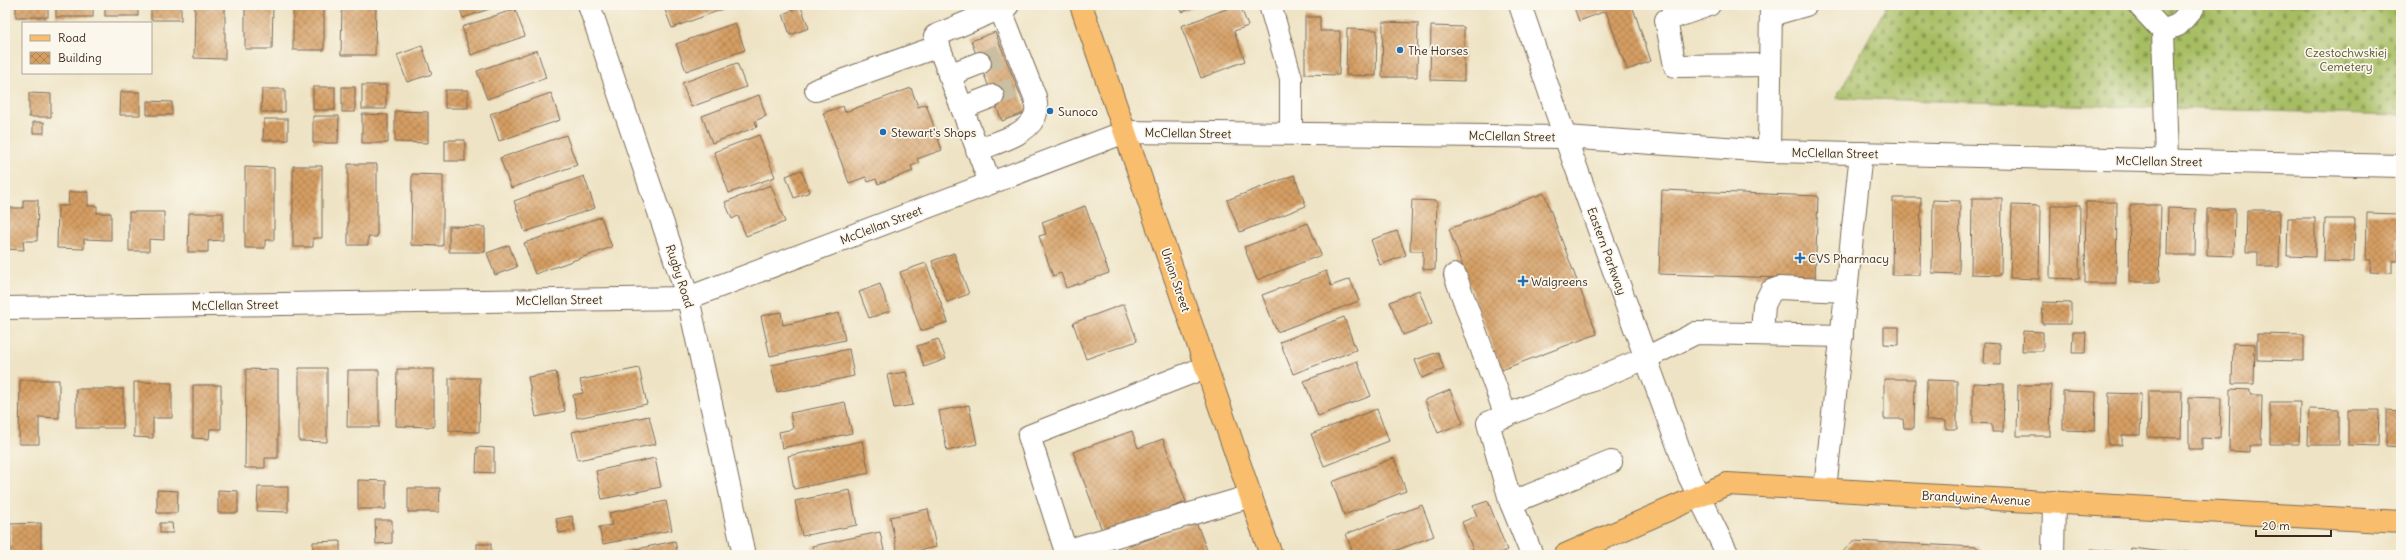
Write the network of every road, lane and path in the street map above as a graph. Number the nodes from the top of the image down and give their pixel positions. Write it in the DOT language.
graph roads {
  1 [pos="589,5"];
  2 [pos="1081,5"];
  3 [pos="1270,5"];
  4 [pos="1520,5"];
  5 [pos="1709,5"];
  6 [pos="1806,5"];
  7 [pos="2139,5"];
  8 [pos="2193,5"];
  9 [pos="1004,7"];
  10 [pos="1771,10"];
  11 [pos="1665,13"];
  12 [pos="2163,31"];
  13 [pos="939,46"];
  14 [pos="980,63"];
  15 [pos="1770,65"];
  16 [pos="950,75"];
  17 [pos="816,90"];
  18 [pos="992,96"];
  19 [pos="962,108"];
  20 [pos="1125,132"];
  21 [pos="1290,134"];
  22 [pos="1565,137"];
  23 [pos="977,150"];
  24 [pos="1769,151"];
  25 [pos="1861,153"];
  26 [pos="2167,161"];
  27 [pos="2401,166"];
  28 [pos="990,183"];
  29 [pos="1455,275"];
  30 [pos="1846,291"];
  31 [pos="688,298"];
  32 [pos="5,308"];
  33 [pos="1762,334"];
  34 [pos="1842,336"];
  35 [pos="1646,358"];
  36 [pos="1206,367"];
  37 [pos="1506,416"];
  38 [pos="1611,462"];
  39 [pos="1825,489"];
  40 [pos="1698,495"];
  41 [pos="1251,496"];
  42 [pos="2054,502"];
  43 [pos="1511,503"];
  44 [pos="2401,522"];
  45 [pos="1066,553"];
  46 [pos="744,555"];
  47 [pos="1271,555"];
  48 [pos="1532,555"];
  49 [pos="1565,555"];
  50 [pos="1728,555"];
  51 [pos="2053,555"];
  1 -- 31 [label="street, Rugby Road"];
  2 -- 20 [label="main road, Union Street"];
  3 -- 21 [label="street"];
  4 -- 22 [label="street, Eastern Parkway"];
  5 -- 11 [label="street"];
  6 -- 10 [label="street"];
  7 -- 12 [label="street"];
  8 -- 12 [label="street"];
  9 -- 13 [label="street"];
  9 -- 23 [label="street"];
  10 -- 15 [label="street"];
  11 -- 15 [label="street"];
  12 -- 26 [label="street"];
  13 -- 16 [label="street"];
  13 -- 17 [label="street"];
  14 -- 16 [label="street"];
  15 -- 24 [label="street"];
  16 -- 19 [label="street"];
  18 -- 19 [label="street"];
  19 -- 23 [label="street"];
  20 -- 21 [label="street, McClellan Street"];
  20 -- 28 [label="street, McClellan Street"];
  20 -- 36 [label="main road, Union Street"];
  21 -- 22 [label="street, McClellan Street"];
  22 -- 24 [label="street, McClellan Street"];
  22 -- 35 [label="street, Eastern Parkway"];
  23 -- 28 [label="street"];
  24 -- 25 [label="street, McClellan Street"];
  25 -- 26 [label="street, McClellan Street"];
  25 -- 30 [label="street"];
  26 -- 27 [label="street, McClellan Street"];
  28 -- 31 [label="street, McClellan Street"];
  29 -- 37 [label="street"];
  30 -- 33 [label="street"];
  30 -- 34 [label="street"];
  31 -- 32 [label="street, McClellan Street"];
  31 -- 46 [label="street, Rugby Road"];
  33 -- 34 [label="street"];
  33 -- 35 [label="street"];
  34 -- 39 [label="street"];
  35 -- 37 [label="street"];
  35 -- 40 [label="street, Eastern Parkway"];
  36 -- 41 [label="main road, Union Street"];
  36 -- 45 [label="street"];
  37 -- 43 [label="street"];
  38 -- 43 [label="street"];
  39 -- 40 [label="main road, Brandywine Avenue"];
  39 -- 42 [label="main road, Brandywine Avenue"];
  40 -- 49 [label="main road, Brandywine Avenue"];
  40 -- 50 [label="street, Eastern Parkway"];
  41 -- 45 [label="street"];
  41 -- 47 [label="main road, Union Street"];
  42 -- 44 [label="main road, Brandywine Avenue"];
  42 -- 51 [label="street"];
  43 -- 48 [label="street"];
}
